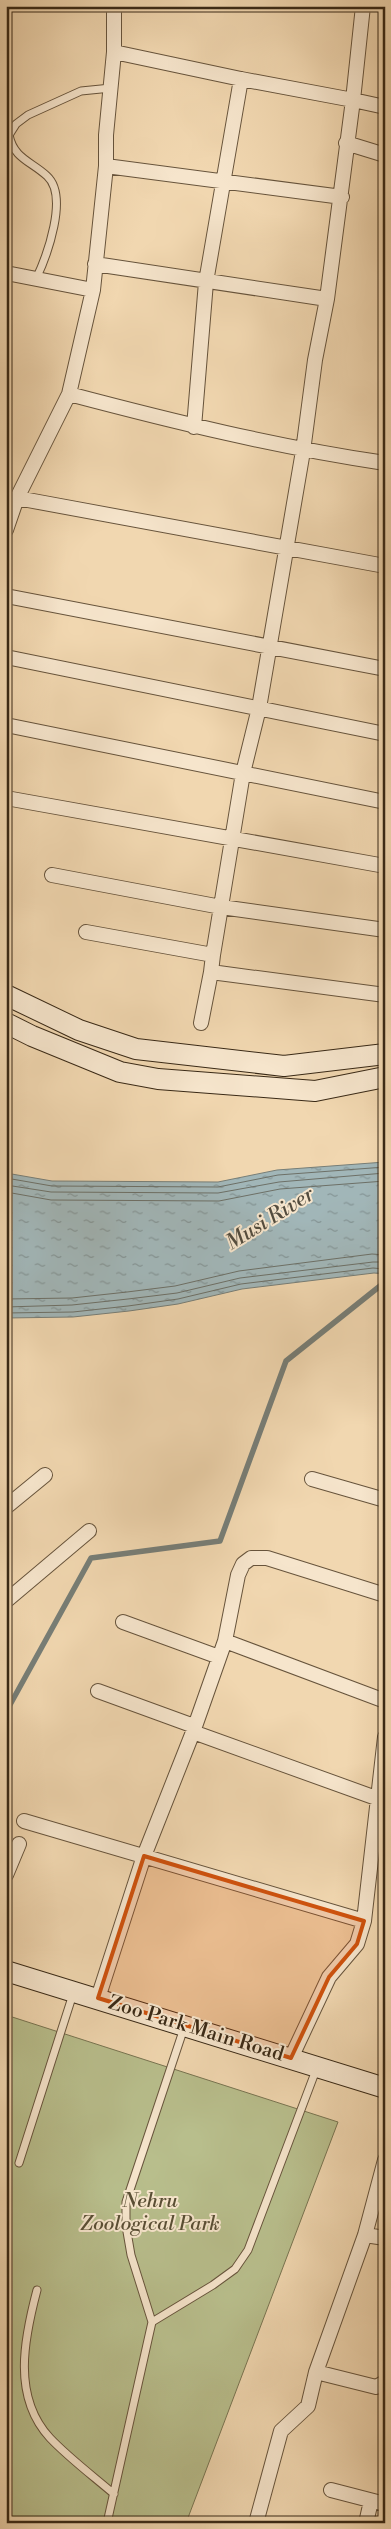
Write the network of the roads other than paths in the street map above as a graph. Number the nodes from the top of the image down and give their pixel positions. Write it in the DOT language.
graph roads {
  1 [pos="114,6"];
  2 [pos="363,6"];
  3 [pos="114,52"];
  4 [pos="241,79"];
  5 [pos="111,88"];
  6 [pos="353,100"];
  7 [pos="385,107"];
  8 [pos="346,143"];
  9 [pos="385,155"];
  10 [pos="106,166"];
  11 [pos="223,183"];
  12 [pos="342,197"];
  13 [pos="95,264"];
  14 [pos="6,273"];
  15 [pos="36,279"];
  16 [pos="206,282"];
  17 [pos="93,290"];
  18 [pos="328,299"];
  19 [pos="69,394"];
  20 [pos="194,427"];
  21 [pos="303,451"];
  22 [pos="385,463"];
  23 [pos="18,498"];
  24 [pos="6,530"];
  25 [pos="284,549"];
  26 [pos="385,566"];
  27 [pos="6,596"];
  28 [pos="269,646"];
  29 [pos="6,658"];
  30 [pos="385,669"];
  31 [pos="259,708"];
  32 [pos="6,725"];
  33 [pos="385,734"];
  34 [pos="243,773"];
  35 [pos="6,798"];
  36 [pos="385,802"];
  37 [pos="232,838"];
  38 [pos="385,866"];
  39 [pos="52,874"];
  40 [pos="221,907"];
  41 [pos="385,930"];
  42 [pos="86,932"];
  43 [pos="213,955"];
  44 [pos="211,972"];
  45 [pos="6,995"];
  46 [pos="385,995"];
  47 [pos="6,1023"];
  48 [pos="200,1023"];
  49 [pos="385,1054"];
  50 [pos="385,1077"];
  51 [pos="45,1475"];
  52 [pos="312,1479"];
  53 [pos="385,1500"];
  54 [pos="6,1507"];
  55 [pos="89,1531"];
  56 [pos="385,1594"];
  57 [pos="6,1601"];
  58 [pos="123,1622"];
  59 [pos="226,1640"];
  60 [pos="219,1657"];
  61 [pos="98,1691"];
  62 [pos="385,1701"];
  63 [pos="194,1729"];
  64 [pos="385,1737"];
  65 [pos="376,1798"];
  66 [pos="24,1821"];
  67 [pos="19,1844"];
  68 [pos="144,1856"];
  69 [pos="6,1875"];
  70 [pos="364,1921"];
  71 [pos="6,1971"];
  72 [pos="74,1991"];
  73 [pos="98,1998"];
  74 [pos="185,2025"];
  75 [pos="291,2058"];
  76 [pos="318,2067"];
  77 [pos="385,2088"];
  78 [pos="385,2160"];
  79 [pos="20,2163"];
  80 [pos="365,2235"];
  81 [pos="385,2238"];
  82 [pos="37,2290"];
  83 [pos="152,2322"];
  84 [pos="316,2372"];
  85 [pos="385,2382"];
  86 [pos="331,2490"];
  87 [pos="114,2494"];
  88 [pos="378,2502"];
  89 [pos="107,2523"];
  90 [pos="256,2523"];
  91 [pos="366,2523"];
  1 -- 3 [label="street"];
  2 -- 6 [label="street"];
  3 -- 4 [label="street"];
  3 -- 5 [label="street"];
  4 -- 6 [label="street"];
  4 -- 11 [label="street"];
  5 -- 10 [label="street"];
  5 -- 15 [label="lane"];
  6 -- 7 [label="street"];
  6 -- 8 [label="street"];
  8 -- 9 [label="street"];
  8 -- 12 [label="street"];
  10 -- 11 [label="street"];
  10 -- 13 [label="street"];
  11 -- 12 [label="street"];
  11 -- 16 [label="street"];
  12 -- 18 [label="street"];
  13 -- 16 [label="street"];
  13 -- 17 [label="street"];
  14 -- 15 [label="street"];
  15 -- 17 [label="street"];
  16 -- 18 [label="street"];
  16 -- 20 [label="street"];
  17 -- 19 [label="street"];
  18 -- 21 [label="street"];
  19 -- 20 [label="street"];
  19 -- 23 [label="street"];
  20 -- 21 [label="street"];
  21 -- 22 [label="street"];
  21 -- 25 [label="street"];
  23 -- 24 [label="street"];
  23 -- 25 [label="street"];
  25 -- 26 [label="street"];
  25 -- 28 [label="street"];
  27 -- 28 [label="street"];
  28 -- 30 [label="street"];
  28 -- 31 [label="street"];
  29 -- 31 [label="street"];
  31 -- 33 [label="street"];
  31 -- 34 [label="street"];
  32 -- 34 [label="street"];
  34 -- 36 [label="street"];
  34 -- 37 [label="street"];
  35 -- 37 [label="street"];
  37 -- 38 [label="street"];
  37 -- 40 [label="street"];
  39 -- 40 [label="street"];
  40 -- 41 [label="street"];
  40 -- 43 [label="street"];
  42 -- 43 [label="street"];
  43 -- 44 [label="street"];
  44 -- 46 [label="street"];
  44 -- 48 [label="street"];
  45 -- 49 [label="street"];
  47 -- 50 [label="street"];
  51 -- 54 [label="street"];
  52 -- 53 [label="street"];
  55 -- 57 [label="street"];
  56 -- 59 [label="street"];
  58 -- 60 [label="street"];
  59 -- 60 [label="street"];
  59 -- 62 [label="street"];
  60 -- 63 [label="street"];
  61 -- 63 [label="street"];
  63 -- 65 [label="street"];
  63 -- 68 [label="street"];
  64 -- 65 [label="street"];
  65 -- 70 [label="street"];
  66 -- 68 [label="street"];
  67 -- 69 [label="street"];
  68 -- 70 [label="street"];
  68 -- 73 [label="street"];
  70 -- 75 [label="street"];
  71 -- 72 [label="street, Zoo Park Main Road"];
  72 -- 73 [label="street, Zoo Park Main Road"];
  72 -- 79 [label="lane"];
  73 -- 74 [label="street, Zoo Park Main Road"];
  74 -- 75 [label="street, Zoo Park Main Road"];
  74 -- 83 [label="lane"];
  75 -- 76 [label="street, Zoo Park Main Road"];
  76 -- 77 [label="street, Zoo Park Main Road"];
  76 -- 83 [label="lane"];
  78 -- 80 [label="street"];
  80 -- 81 [label="street"];
  80 -- 84 [label="street"];
  82 -- 87 [label="lane"];
  83 -- 87 [label="lane"];
  84 -- 85 [label="street"];
  84 -- 90 [label="street"];
  86 -- 88 [label="street"];
  87 -- 89 [label="lane"];
  88 -- 91 [label="street"];
}
